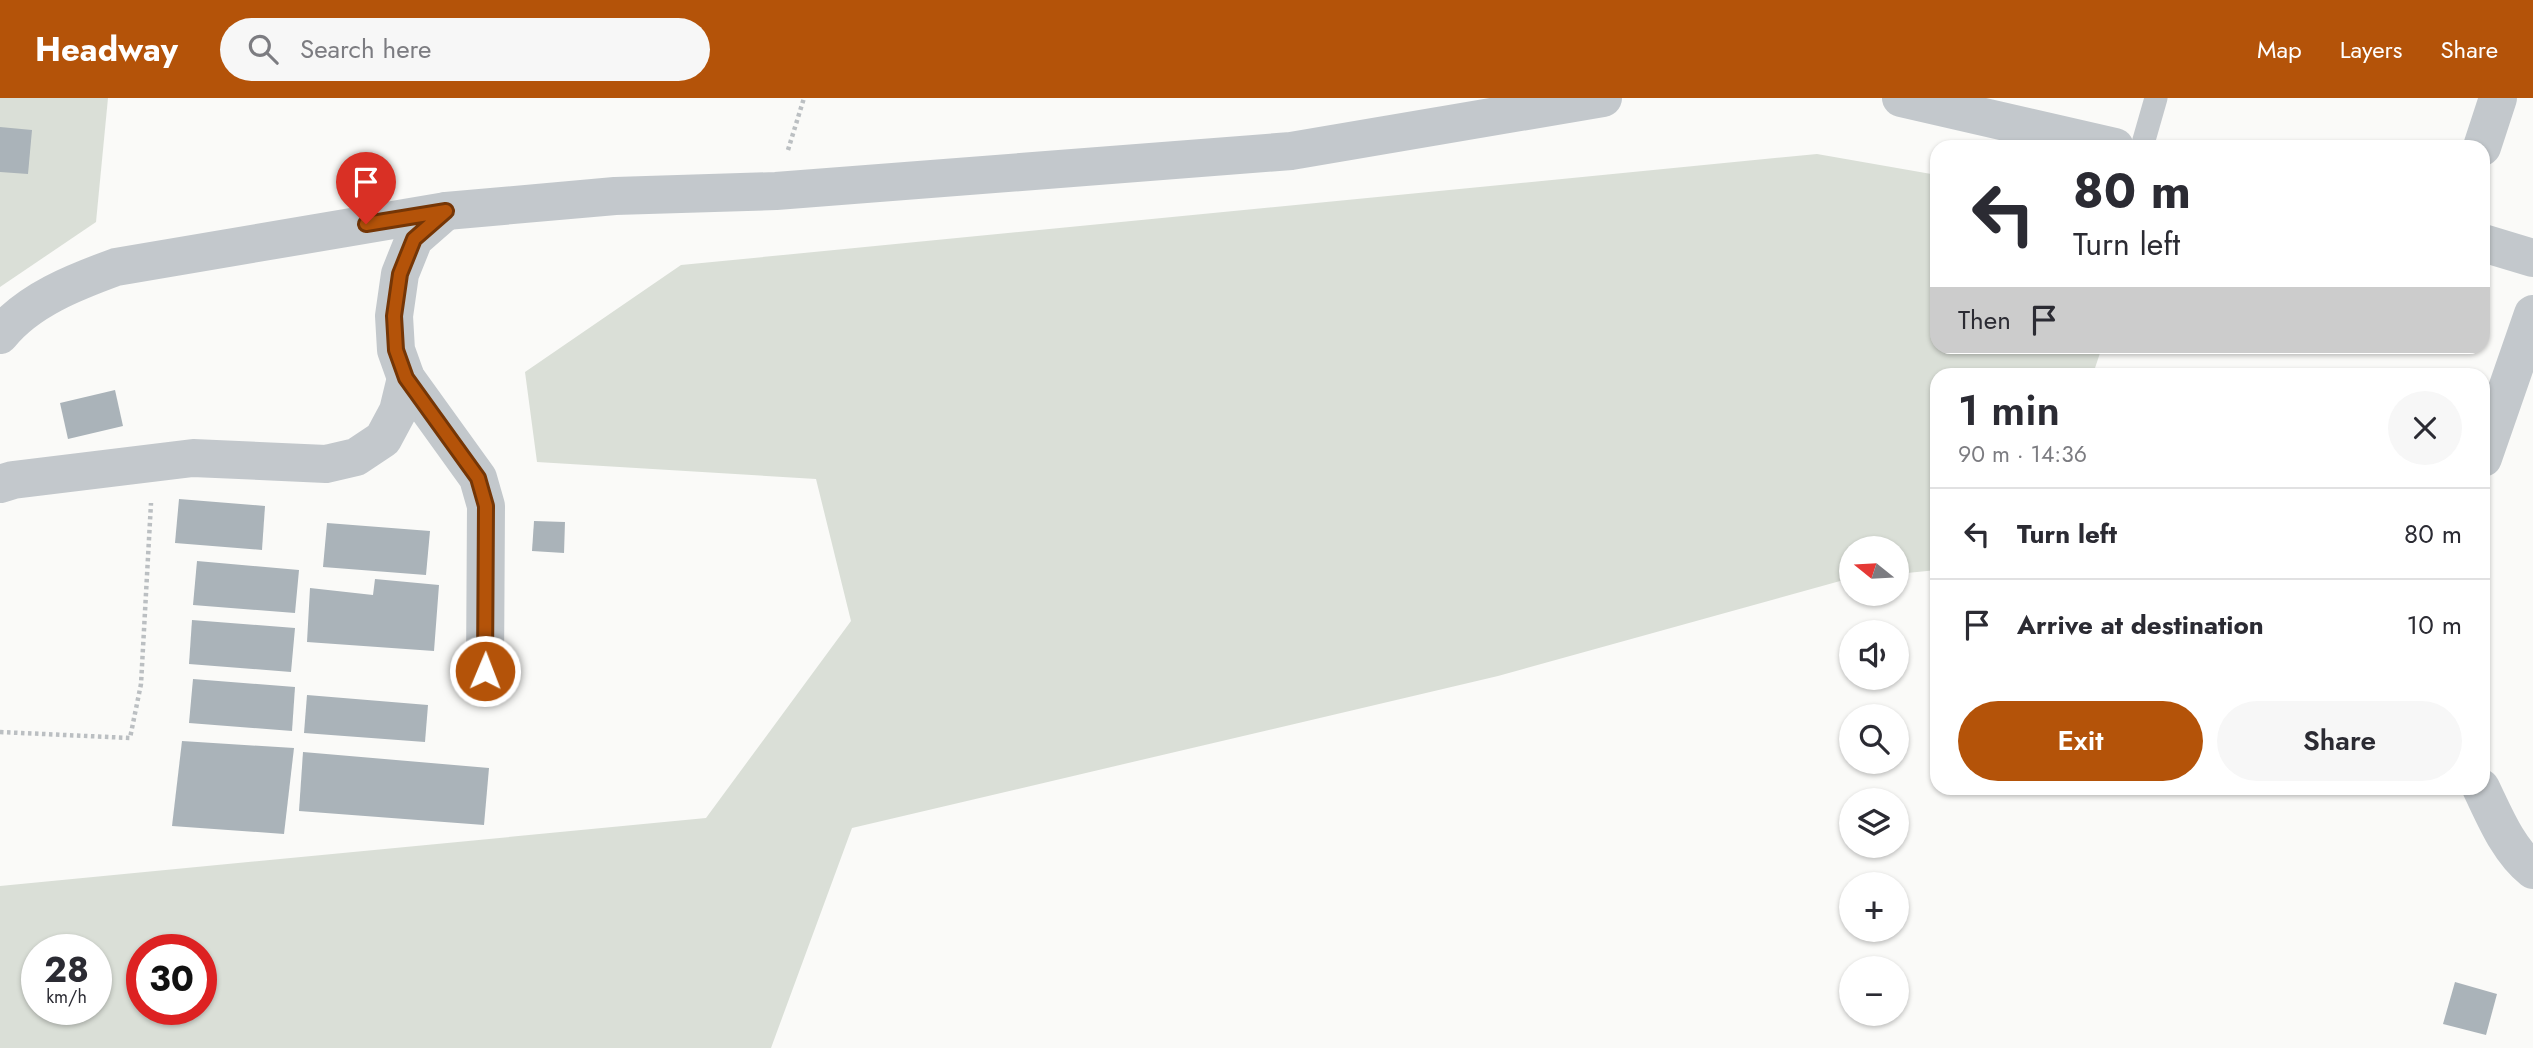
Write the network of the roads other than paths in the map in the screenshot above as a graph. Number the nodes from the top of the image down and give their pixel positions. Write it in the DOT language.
graph roads {
  1 [pos="1603,98"];
  2 [pos="1901,98"];
  3 [pos="2156,98"];
  4 [pos="2498,98"];
  5 [pos="2084,140"];
  6 [pos="2144,140"];
  7 [pos="2484,140"];
  8 [pos="446,211"];
  9 [pos="2490,245"];
  10 [pos="2533,258"];
  11 [pos="2533,314"];
  12 [pos="0,335"];
  13 [pos="406,378"];
  14 [pos="2490,438"];
  15 [pos="0,484"];
  16 [pos="485,671"];
  17 [pos="2485,795"];
  18 [pos="2533,870"];
  1 -- 8 [label="street"];
  2 -- 5 [label="street"];
  3 -- 6 [label="lane"];
  4 -- 7 [label="street"];
  8 -- 12 [label="street"];
  8 -- 13 [label="street"];
  9 -- 10 [label="street"];
  11 -- 14 [label="street"];
  13 -- 15 [label="street"];
  13 -- 16 [label="street"];
  17 -- 18 [label="street"];
}
